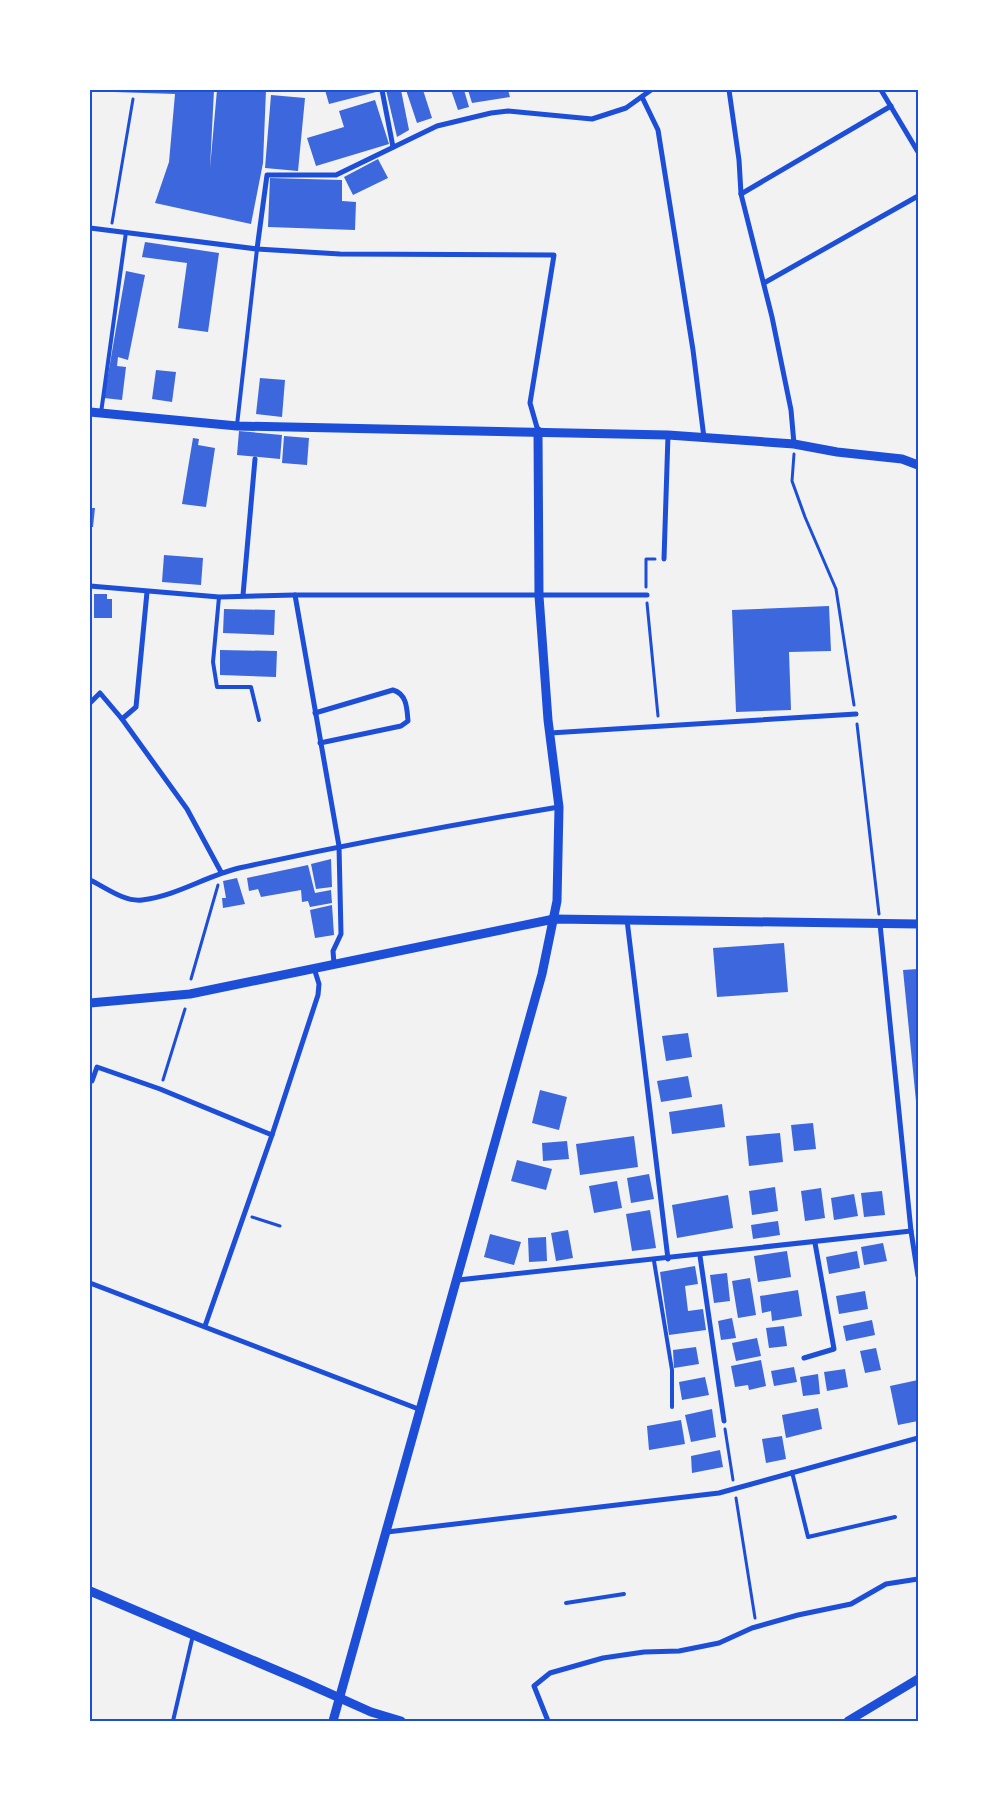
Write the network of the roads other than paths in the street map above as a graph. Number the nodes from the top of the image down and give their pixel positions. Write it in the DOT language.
graph roads {
  1 [pos="382,90"];
  2 [pos="651,90"];
  3 [pos="729,90"];
  4 [pos="881,90"];
  5 [pos="642,97"];
  6 [pos="891,106"];
  7 [pos="394,147"];
  8 [pos="918,152"];
  9 [pos="741,194"];
  10 [pos="918,196"];
  11 [pos="90,228"];
  12 [pos="126,232"];
  13 [pos="257,248"];
  14 [pos="764,283"];
  15 [pos="90,412"];
  16 [pos="101,414"];
  17 [pos="237,426"];
  18 [pos="538,431"];
  19 [pos="668,435"];
  20 [pos="704,438"];
  21 [pos="794,444"];
  22 [pos="255,459"];
  23 [pos="918,465"];
  24 [pos="664,559"];
  25 [pos="90,586"];
  26 [pos="147,592"];
  27 [pos="243,595"];
  28 [pos="295,595"];
  29 [pos="646,595"];
  30 [pos="540,596"];
  31 [pos="219,597"];
  32 [pos="90,703"];
  33 [pos="315,713"];
  34 [pos="856,714"];
  35 [pos="122,719"];
  36 [pos="259,720"];
  37 [pos="550,734"];
  38 [pos="320,742"];
  39 [pos="559,807"];
  40 [pos="339,846"];
  41 [pos="221,872"];
  42 [pos="90,880"];
  43 [pos="554,919"];
  44 [pos="627,920"];
  45 [pos="880,924"];
  46 [pos="918,924"];
  47 [pos="334,964"];
  48 [pos="314,968"];
  49 [pos="90,1003"];
  50 [pos="92,1081"];
  51 [pos="272,1135"];
  52 [pos="911,1232"];
  53 [pos="815,1243"];
  54 [pos="700,1256"];
  55 [pos="668,1259"];
  56 [pos="654,1261"];
  57 [pos="918,1276"];
  58 [pos="458,1280"];
  59 [pos="90,1283"];
  60 [pos="205,1326"];
  61 [pos="804,1358"];
  62 [pos="672,1407"];
  63 [pos="420,1410"];
  64 [pos="724,1421"];
  65 [pos="918,1438"];
  66 [pos="792,1472"];
  67 [pos="895,1518"];
  68 [pos="387,1532"];
  69 [pos="918,1579"];
  70 [pos="90,1591"];
  71 [pos="624,1594"];
  72 [pos="566,1603"];
  73 [pos="193,1635"];
  74 [pos="918,1679"];
  75 [pos="339,1698"];
  76 [pos="173,1721"];
  77 [pos="333,1721"];
  78 [pos="401,1721"];
  79 [pos="548,1721"];
  80 [pos="848,1721"];
  1 -- 7 [label="street"];
  2 -- 5 [label="street"];
  3 -- 9 [label="street"];
  4 -- 6 [label="street"];
  5 -- 7 [label="street"];
  5 -- 20 [label="street"];
  6 -- 8 [label="street"];
  6 -- 9 [label="street"];
  7 -- 13 [label="street"];
  9 -- 14 [label="street"];
  10 -- 14 [label="street"];
  11 -- 12 [label="street"];
  12 -- 13 [label="street"];
  12 -- 16 [label="lane"];
  13 -- 17 [label="lane"];
  13 -- 18 [label="street"];
  14 -- 21 [label="street"];
  15 -- 16 [label="street"];
  16 -- 17 [label="street"];
  17 -- 18 [label="street"];
  18 -- 19 [label="street"];
  18 -- 30 [label="street"];
  19 -- 20 [label="street"];
  19 -- 24 [label="street"];
  20 -- 21 [label="street"];
  21 -- 23 [label="street"];
  22 -- 27 [label="street"];
  25 -- 26 [label="street"];
  26 -- 31 [label="street"];
  26 -- 35 [label="street"];
  27 -- 28 [label="street"];
  27 -- 31 [label="street"];
  28 -- 30 [label="street"];
  28 -- 33 [label="street"];
  29 -- 30 [label="street"];
  30 -- 37 [label="street"];
  31 -- 36 [label="lane"];
  32 -- 35 [label="street"];
  33 -- 38 [label="street"];
  33 -- 38 [label="street"];
  34 -- 37 [label="street"];
  35 -- 41 [label="street"];
  37 -- 39 [label="street"];
  38 -- 40 [label="street"];
  39 -- 40 [label="street"];
  39 -- 43 [label="street"];
  40 -- 41 [label="street"];
  40 -- 47 [label="street"];
  41 -- 42 [label="street"];
  43 -- 44 [label="street"];
  43 -- 47 [label="street"];
  43 -- 58 [label="street"];
  44 -- 45 [label="street"];
  44 -- 55 [label="street"];
  45 -- 46 [label="street"];
  45 -- 52 [label="street"];
  47 -- 48 [label="street"];
  48 -- 49 [label="street"];
  48 -- 51 [label="street"];
  50 -- 51 [label="street"];
  51 -- 60 [label="street"];
  52 -- 53 [label="street"];
  52 -- 57 [label="street"];
  53 -- 54 [label="street"];
  53 -- 61 [label="street"];
  54 -- 55 [label="street"];
  54 -- 64 [label="street"];
  55 -- 56 [label="street"];
  56 -- 58 [label="street"];
  56 -- 62 [label="lane"];
  58 -- 63 [label="street"];
  59 -- 60 [label="street"];
  60 -- 63 [label="street"];
  63 -- 68 [label="street"];
  65 -- 66 [label="street"];
  66 -- 67 [label="lane"];
  66 -- 68 [label="street"];
  68 -- 75 [label="street"];
  69 -- 79 [label="street"];
  70 -- 73 [label="street"];
  71 -- 72 [label="lane"];
  73 -- 75 [label="street"];
  73 -- 76 [label="lane"];
  74 -- 80 [label="street"];
  75 -- 77 [label="street"];
  75 -- 78 [label="street"];
}
